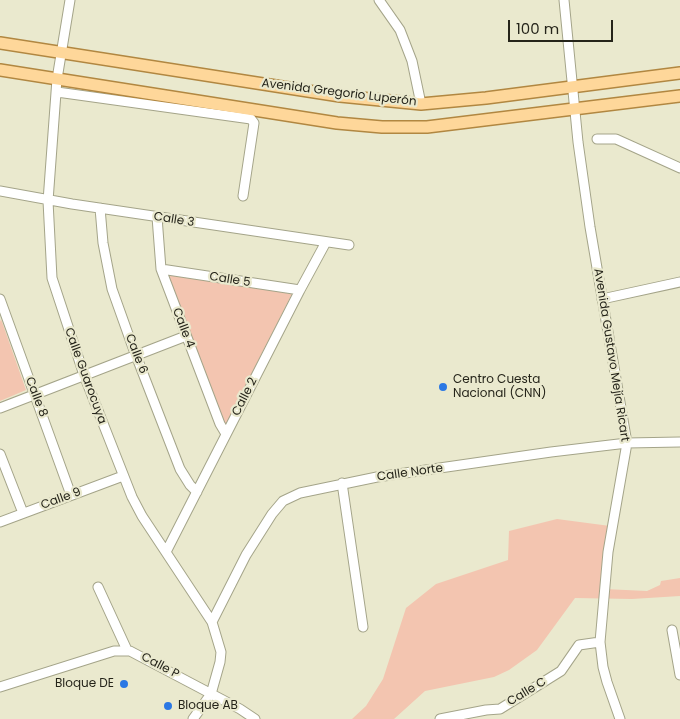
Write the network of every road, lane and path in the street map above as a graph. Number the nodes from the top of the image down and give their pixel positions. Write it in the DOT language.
graph roads {
  1 [pos="70,0"];
  2 [pos="379,0"];
  3 [pos="564,0"];
  4 [pos="0,43"];
  5 [pos="61,52"];
  6 [pos="0,70"];
  7 [pos="680,73"];
  8 [pos="58,79"];
  9 [pos="572,86"];
  10 [pos="56,92"];
  11 [pos="680,96"];
  12 [pos="421,104"];
  13 [pos="575,108"];
  14 [pos="597,139"];
  15 [pos="680,168"];
  16 [pos="0,191"];
  17 [pos="242,196"];
  18 [pos="48,201"];
  19 [pos="100,208"];
  20 [pos="157,217"];
  21 [pos="326,242"];
  22 [pos="349,245"];
  23 [pos="161,269"];
  24 [pos="680,282"];
  25 [pos="300,290"];
  26 [pos="0,299"];
  27 [pos="602,299"];
  28 [pos="186,336"];
  29 [pos="136,354"];
  30 [pos="84,375"];
  31 [pos="35,394"];
  32 [pos="0,408"];
  33 [pos="226,434"];
  34 [pos="680,442"];
  35 [pos="626,443"];
  36 [pos="0,454"];
  37 [pos="123,476"];
  38 [pos="342,484"];
  39 [pos="197,492"];
  40 [pos="71,495"];
  41 [pos="23,513"];
  42 [pos="0,522"];
  43 [pos="166,552"];
  44 [pos="98,587"];
  45 [pos="212,622"];
  46 [pos="363,628"];
  47 [pos="672,630"];
  48 [pos="600,642"];
  49 [pos="127,650"];
  50 [pos="680,674"];
  51 [pos="0,687"];
  52 [pos="211,694"];
  53 [pos="500,709"];
  54 [pos="193,719"];
  55 [pos="255,719"];
  56 [pos="440,719"];
  57 [pos="503,719"];
  58 [pos="620,719"];
  1 -- 5 [label="street, Calle Guarocuya"];
  2 -- 12 [label="street"];
  3 -- 9 [label="street, Avenida Gustavo Mejía Ricart"];
  4 -- 5 [label="main road, Avenida Gregorio Luperón"];
  5 -- 8 [label="street, Calle Guarocuya"];
  5 -- 12 [label="main road, Avenida Gregorio Luperón"];
  6 -- 8 [label="main road, Avenida Gregorio Luperón"];
  7 -- 9 [label="main road, Avenida Gregorio Luperón"];
  8 -- 10 [label="street, Calle Guarocuya"];
  8 -- 13 [label="main road, Avenida Gregorio Luperón"];
  9 -- 12 [label="main road, Avenida Gregorio Luperón"];
  9 -- 13 [label="street, Avenida Gustavo Mejía Ricart"];
  10 -- 17 [label="street"];
  10 -- 18 [label="street, Calle Guarocuya"];
  11 -- 13 [label="main road, Avenida Gregorio Luperón"];
  13 -- 27 [label="street, Avenida Gustavo Mejía Ricart"];
  14 -- 15 [label="street"];
  16 -- 18 [label="street, Calle 3"];
  18 -- 19 [label="street, Calle 3"];
  18 -- 30 [label="street, Calle Guarocuya"];
  19 -- 20 [label="street, Calle 3"];
  19 -- 29 [label="street, Calle 6"];
  20 -- 21 [label="street, Calle 3"];
  20 -- 23 [label="street, Calle 4"];
  21 -- 22 [label="street, Calle 3"];
  21 -- 25 [label="street, Calle 2"];
  23 -- 25 [label="street, Calle 5"];
  23 -- 28 [label="street, Calle 4"];
  24 -- 27 [label="street"];
  25 -- 33 [label="street, Calle 2"];
  26 -- 31 [label="street, Calle 8"];
  27 -- 35 [label="street, Avenida Gustavo Mejía Ricart"];
  28 -- 29 [label="street"];
  28 -- 33 [label="street, Calle 4"];
  29 -- 30 [label="street"];
  29 -- 39 [label="street, Calle 6"];
  30 -- 31 [label="street"];
  30 -- 37 [label="street, Calle Guarocuya"];
  31 -- 32 [label="street"];
  31 -- 40 [label="street, Calle 8"];
  33 -- 39 [label="street, Calle 2"];
  34 -- 35 [label="street, Calle Norte"];
  35 -- 38 [label="street, Calle Norte"];
  35 -- 48 [label="street, Avenida Gustavo Mejía Ricart"];
  36 -- 41 [label="street"];
  37 -- 40 [label="street, Calle 9"];
  37 -- 43 [label="street, Calle Guarocuya"];
  38 -- 45 [label="street, Calle Norte"];
  38 -- 46 [label="street"];
  39 -- 43 [label="street, Calle 2"];
  40 -- 41 [label="street, Calle 9"];
  41 -- 42 [label="street, Calle 9"];
  43 -- 45 [label="street, Calle Guarocuya"];
  44 -- 49 [label="street"];
  45 -- 52 [label="street, Calle Guarocuya"];
  47 -- 50 [label="street"];
  48 -- 53 [label="street, Calle C"];
  48 -- 58 [label="street, Avenida Gustavo Mejía Ricart"];
  49 -- 51 [label="street, Calle P"];
  49 -- 52 [label="street, Calle P"];
  52 -- 54 [label="street, Calle Guarocuya"];
  52 -- 55 [label="street, Calle P"];
  53 -- 56 [label="street, Calle C"];
  53 -- 57 [label="street"];
}
